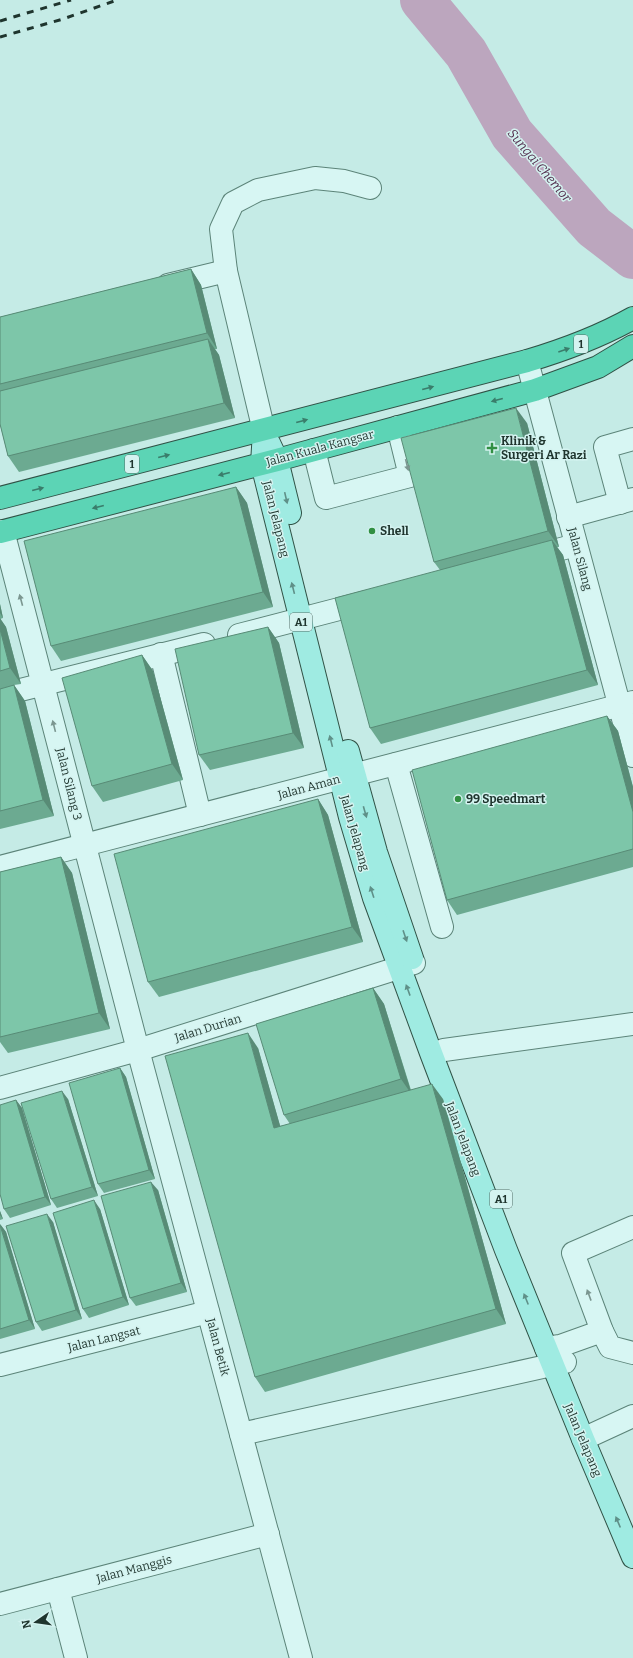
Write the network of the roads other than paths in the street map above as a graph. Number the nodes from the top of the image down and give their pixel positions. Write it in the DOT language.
graph roads {
  1 [pos="370,188"];
  2 [pos="226,271"];
  3 [pos="151,289"];
  4 [pos="633,318"];
  5 [pos="633,346"];
  6 [pos="527,361"];
  7 [pos="534,390"];
  8 [pos="398,427"];
  9 [pos="264,431"];
  10 [pos="633,439"];
  11 [pos="314,450"];
  12 [pos="270,462"];
  13 [pos="0,498"];
  14 [pos="626,501"];
  15 [pos="568,517"];
  16 [pos="2,532"];
  17 [pos="576,545"];
  18 [pos="515,562"];
  19 [pos="387,596"];
  20 [pos="307,618"];
  21 [pos="161,654"];
  22 [pos="43,683"];
  23 [pos="0,694"];
  24 [pos="626,704"];
  25 [pos="633,756"];
  26 [pos="396,764"];
  27 [pos="347,777"];
  28 [pos="200,815"];
  29 [pos="85,845"];
  30 [pos="0,867"];
  31 [pos="442,927"];
  32 [pos="407,965"];
  33 [pos="633,1024"];
  34 [pos="136,1043"];
  35 [pos="444,1050"];
  36 [pos="0,1088"];
  37 [pos="633,1227"];
  38 [pos="208,1312"];
  39 [pos="602,1331"];
  40 [pos="633,1353"];
  41 [pos="556,1355"];
  42 [pos="0,1365"];
  43 [pos="633,1416"];
  44 [pos="241,1434"];
  45 [pos="589,1436"];
  46 [pos="633,1521"];
  47 [pos="268,1534"];
  48 [pos="633,1557"];
  49 [pos="58,1589"];
  50 [pos="0,1604"];
  51 [pos="76,1658"];
  52 [pos="301,1658"];
  1 -- 2 [label="street"];
  2 -- 3 [label="street"];
  2 -- 9 [label="street"];
  6 -- 4 [label="highway, 1, one-way"];
  5 -- 7 [label="highway, Jalan Kuala Kangsar / 1"];
  6 -- 7 [label="street, Jalan Silang"];
  9 -- 6 [label="highway, 1, one-way"];
  7 -- 8 [label="highway, Jalan Kuala Kangsar / 1, one-way"];
  7 -- 15 [label="street, Jalan Silang"];
  8 -- 11 [label="highway, Jalan Kuala Kangsar / 1"];
  8 -- 11 [label="street, one-way"];
  9 -- 12 [label="main road, Jalan Jelapang / A1"];
  13 -- 9 [label="highway, 1, one-way"];
  10 -- 14 [label="street"];
  11 -- 12 [label="highway, Jalan Kuala Kangsar / 1"];
  12 -- 16 [label="highway, Jalan Kuala Kangsar / 1, one-way"];
  12 -- 20 [label="main road, Jalan Jelapang / A1"];
  14 -- 15 [label="street"];
  15 -- 17 [label="street, Jalan Silang"];
  22 -- 16 [label="street, Jalan Silang 3, one-way"];
  17 -- 18 [label="street"];
  17 -- 24 [label="street, Jalan Silang"];
  19 -- 20 [label="street"];
  20 -- 21 [label="street"];
  20 -- 27 [label="main road, Jalan Jelapang / A1"];
  21 -- 22 [label="street"];
  21 -- 28 [label="street"];
  22 -- 23 [label="street"];
  29 -- 22 [label="street, Jalan Silang 3, one-way"];
  24 -- 25 [label="street, Jalan Silang"];
  24 -- 26 [label="street, Jalan Aman"];
  26 -- 27 [label="street, Jalan Aman"];
  26 -- 31 [label="street"];
  27 -- 28 [label="street, Jalan Aman"];
  27 -- 32 [label="main road, Jalan Jelapang / A1"];
  28 -- 29 [label="street, Jalan Aman"];
  29 -- 30 [label="street, Jalan Aman"];
  29 -- 34 [label="street, Jalan Silang 3"];
  32 -- 34 [label="street, Jalan Durian"];
  32 -- 35 [label="main road, Jalan Jelapang / A1"];
  41 -- 32 [label="main road, Jalan Jelapang / A1, one-way"];
  33 -- 35 [label="street"];
  34 -- 36 [label="street, Jalan Durian"];
  34 -- 38 [label="street, Jalan Betik"];
  35 -- 41 [label="main road, Jalan Jelapang / A1"];
  39 -- 37 [label="street, one-way"];
  38 -- 42 [label="street, Jalan Langsat"];
  38 -- 44 [label="street, Jalan Betik"];
  39 -- 40 [label="street"];
  39 -- 41 [label="street"];
  41 -- 44 [label="street"];
  41 -- 45 [label="main road, Jalan Jelapang / A1"];
  43 -- 45 [label="street"];
  44 -- 47 [label="street, Jalan Betik"];
  45 -- 46 [label="main road, Jalan Jelapang / A1"];
  48 -- 45 [label="main road, Jalan Jelapang / A1, one-way"];
  47 -- 49 [label="street, Jalan Manggis"];
  47 -- 52 [label="street, Jalan Betik"];
  49 -- 50 [label="street, Jalan Manggis"];
  49 -- 51 [label="street"];
}
